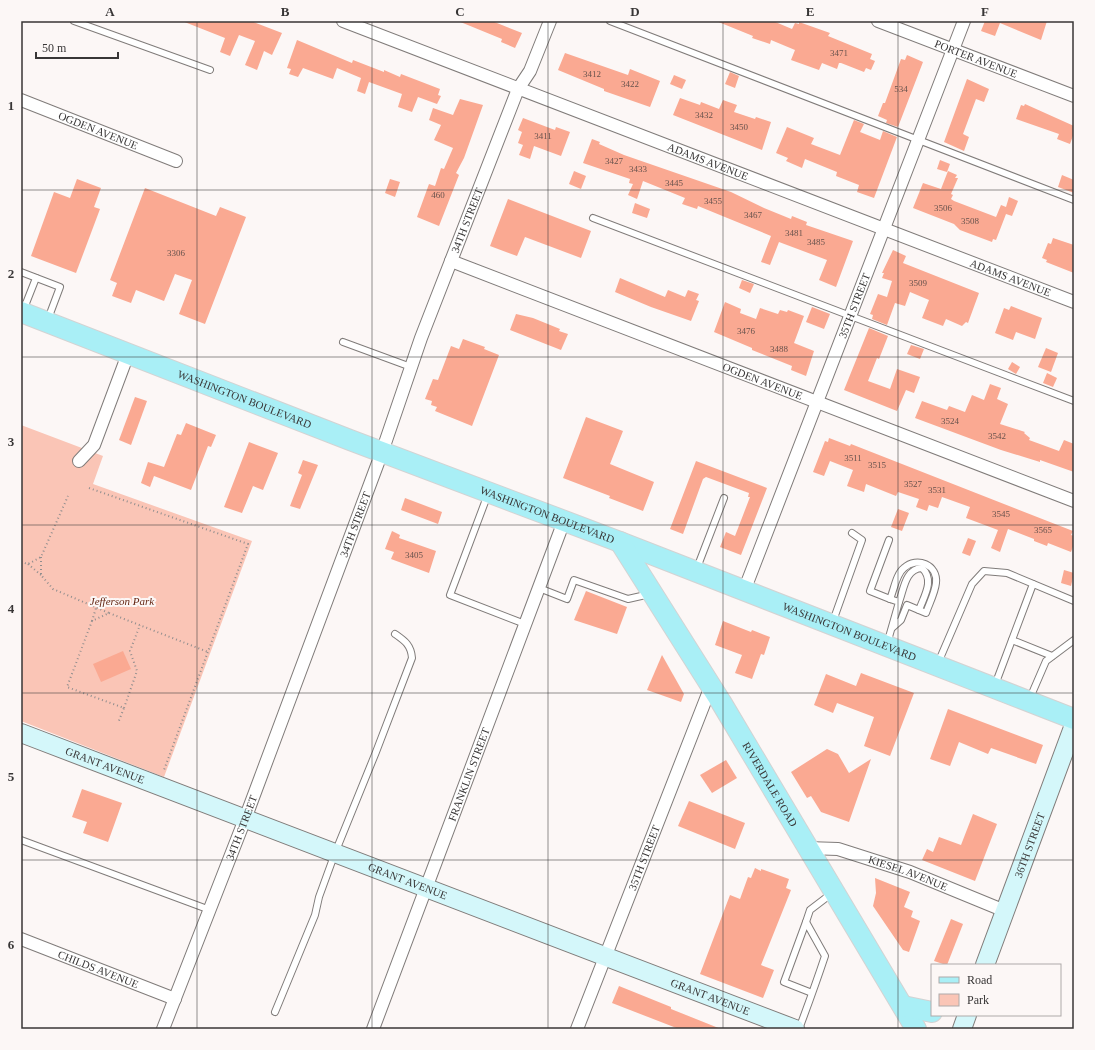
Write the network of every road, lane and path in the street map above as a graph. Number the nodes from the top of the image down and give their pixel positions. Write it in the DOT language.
graph roads {
  1 [pos="74,21"];
  2 [pos="342,21"];
  3 [pos="550,21"];
  4 [pos="610,21"];
  5 [pos="878,21"];
  6 [pos="964,21"];
  7 [pos="953,50"];
  8 [pos="210,70"];
  9 [pos="518,89"];
  10 [pos="1074,96"];
  11 [pos="21,100"];
  12 [pos="918,140"];
  13 [pos="176,161"];
  14 [pos="1074,200"];
  15 [pos="593,218"];
  16 [pos="884,228"];
  17 [pos="451,261"];
  18 [pos="21,272"];
  19 [pos="36,278"];
  20 [pos="1074,302"];
  21 [pos="22,312"];
  22 [pos="851,315"];
  23 [pos="47,322"];
  24 [pos="343,342"];
  25 [pos="128,354"];
  26 [pos="411,367"];
  27 [pos="1074,401"];
  28 [pos="816,403"];
  29 [pos="382,452"];
  30 [pos="78,461"];
  31 [pos="89,488"];
  32 [pos="489,492"];
  33 [pos="68,496"];
  34 [pos="724,498"];
  35 [pos="1074,501"];
  36 [pos="564,521"];
  37 [pos="852,533"];
  38 [pos="889,540"];
  39 [pos="620,542"];
  40 [pos="41,557"];
  41 [pos="21,562"];
  42 [pos="28,564"];
  43 [pos="696,572"];
  44 [pos="41,575"];
  45 [pos="1033,584"];
  46 [pos="539,588"];
  47 [pos="744,591"];
  48 [pos="652,593"];
  49 [pos="890,599"];
  50 [pos="1074,601"];
  51 [pos="899,602"];
  52 [pos="96,608"];
  53 [pos="919,610"];
  54 [pos="109,613"];
  55 [pos="92,621"];
  56 [pos="525,624"];
  57 [pos="140,625"];
  58 [pos="832,625"];
  59 [pos="395,634"];
  60 [pos="889,637"];
  61 [pos="1012,640"];
  62 [pos="1074,640"];
  63 [pos="208,652"];
  64 [pos="1052,656"];
  65 [pos="937,666"];
  66 [pos="710,686"];
  67 [pos="994,688"];
  68 [pos="1029,702"];
  69 [pos="124,708"];
  70 [pos="1074,719"];
  71 [pos="118,723"];
  72 [pos="1074,725"];
  73 [pos="21,734"];
  74 [pos="164,770"];
  75 [pos="245,819"];
  76 [pos="21,840"];
  77 [pos="807,848"];
  78 [pos="335,853"];
  79 [pos="426,888"];
  80 [pos="834,892"];
  81 [pos="210,910"];
  82 [pos="1005,911"];
  83 [pos="806,922"];
  84 [pos="21,939"];
  85 [pos="605,956"];
  86 [pos="985,964"];
  87 [pos="812,993"];
  88 [pos="175,999"];
  89 [pos="903,1006"];
  90 [pos="275,1012"];
  91 [pos="931,1012"];
  92 [pos="967,1016"];
  93 [pos="771,1025"];
  94 [pos="163,1029"];
  95 [pos="373,1029"];
  96 [pos="577,1029"];
  97 [pos="795,1029"];
  98 [pos="799,1029"];
  99 [pos="916,1029"];
  100 [pos="962,1029"];
  1 -- 8 [label="lane"];
  2 -- 9 [label="street, ADAMS AVENUE"];
  3 -- 9 [label="street, 34TH STREET"];
  4 -- 12 [label="lane"];
  5 -- 7 [label="street, PORTER AVENUE"];
  6 -- 7 [label="street, 35TH STREET"];
  7 -- 10 [label="street, PORTER AVENUE"];
  7 -- 12 [label="street, 35TH STREET"];
  9 -- 16 [label="street, ADAMS AVENUE"];
  9 -- 17 [label="street, 34TH STREET"];
  11 -- 13 [label="street, OGDEN AVENUE"];
  12 -- 14 [label="lane"];
  12 -- 16 [label="street, 35TH STREET"];
  15 -- 22 [label="lane"];
  16 -- 20 [label="street, ADAMS AVENUE"];
  16 -- 22 [label="street, 35TH STREET"];
  17 -- 26 [label="street, 34TH STREET"];
  17 -- 28 [label="street, OGDEN AVENUE"];
  18 -- 19 [label="lane"];
  19 -- 21 [label="lane"];
  19 -- 23 [label="lane"];
  21 -- 23 [label="main road, WASHINGTON BOULEVARD"];
  22 -- 27 [label="lane"];
  22 -- 28 [label="street, 35TH STREET"];
  23 -- 25 [label="main road, WASHINGTON BOULEVARD"];
  24 -- 26 [label="lane"];
  25 -- 29 [label="main road, WASHINGTON BOULEVARD"];
  25 -- 30 [label="street"];
  26 -- 29 [label="street, 34TH STREET"];
  28 -- 35 [label="street, OGDEN AVENUE"];
  28 -- 47 [label="street, 35TH STREET"];
  29 -- 32 [label="main road, WASHINGTON BOULEVARD"];
  29 -- 75 [label="street, 34TH STREET"];
  31 -- 63 [label="path"];
  32 -- 36 [label="main road, WASHINGTON BOULEVARD"];
  32 -- 56 [label="lane"];
  33 -- 40 [label="path"];
  34 -- 43 [label="lane"];
  36 -- 39 [label="main road, WASHINGTON BOULEVARD"];
  36 -- 46 [label="street, FRANKLIN STREET"];
  37 -- 58 [label="lane"];
  38 -- 49 [label="lane"];
  39 -- 43 [label="main road, WASHINGTON BOULEVARD"];
  39 -- 48 [label="main road, RIVERDALE ROAD"];
  40 -- 42 [label="path"];
  40 -- 44 [label="path"];
  41 -- 42 [label="path"];
  42 -- 44 [label="path"];
  43 -- 47 [label="main road, WASHINGTON BOULEVARD"];
  44 -- 52 [label="path"];
  45 -- 50 [label="lane"];
  45 -- 61 [label="lane"];
  45 -- 65 [label="lane"];
  46 -- 48 [label="lane"];
  46 -- 56 [label="street, FRANKLIN STREET"];
  47 -- 58 [label="main road, WASHINGTON BOULEVARD"];
  48 -- 66 [label="main road, RIVERDALE ROAD"];
  49 -- 51 [label="lane"];
  49 -- 53 [label="lane"];
  51 -- 53 [label="lane"];
  51 -- 60 [label="lane"];
  52 -- 54 [label="path"];
  52 -- 55 [label="path"];
  53 -- 60 [label="lane"];
  54 -- 55 [label="path"];
  54 -- 57 [label="path"];
  55 -- 69 [label="path"];
  56 -- 79 [label="street, FRANKLIN STREET"];
  57 -- 63 [label="path"];
  57 -- 69 [label="path"];
  58 -- 60 [label="main road, WASHINGTON BOULEVARD"];
  59 -- 78 [label="lane"];
  60 -- 65 [label="main road, WASHINGTON BOULEVARD"];
  61 -- 64 [label="lane"];
  61 -- 67 [label="lane"];
  62 -- 64 [label="lane"];
  63 -- 74 [label="path"];
  64 -- 68 [label="lane"];
  65 -- 67 [label="main road, WASHINGTON BOULEVARD"];
  66 -- 77 [label="main road, RIVERDALE ROAD"];
  66 -- 85 [label="street, 35TH STREET"];
  67 -- 68 [label="main road, WASHINGTON BOULEVARD"];
  68 -- 70 [label="main road, WASHINGTON BOULEVARD"];
  69 -- 71 [label="path"];
  72 -- 82 [label="street, 36TH STREET"];
  73 -- 75 [label="street, GRANT AVENUE"];
  75 -- 78 [label="street, GRANT AVENUE"];
  75 -- 81 [label="street, 34TH STREET"];
  76 -- 81 [label="lane"];
  77 -- 80 [label="main road, RIVERDALE ROAD"];
  77 -- 82 [label="street, KIESEL AVENUE"];
  78 -- 79 [label="street, GRANT AVENUE"];
  78 -- 90 [label="lane"];
  79 -- 85 [label="street, GRANT AVENUE"];
  79 -- 95 [label="street, FRANKLIN STREET"];
  80 -- 83 [label="lane"];
  80 -- 89 [label="main road, RIVERDALE ROAD"];
  81 -- 88 [label="street, 34TH STREET"];
  82 -- 86 [label="street, 36TH STREET"];
  83 -- 87 [label="lane"];
  83 -- 87 [label="lane"];
  84 -- 88 [label="street, CHILDS AVENUE"];
  85 -- 93 [label="street, GRANT AVENUE"];
  85 -- 96 [label="street, 35TH STREET"];
  87 -- 98 [label="lane"];
  88 -- 94 [label="street, 34TH STREET"];
  89 -- 91 [label="main road"];
  89 -- 99 [label="main road, RIVERDALE ROAD"];
  92 -- 100 [label="street"];
  93 -- 97 [label="street, GRANT AVENUE"];
}
